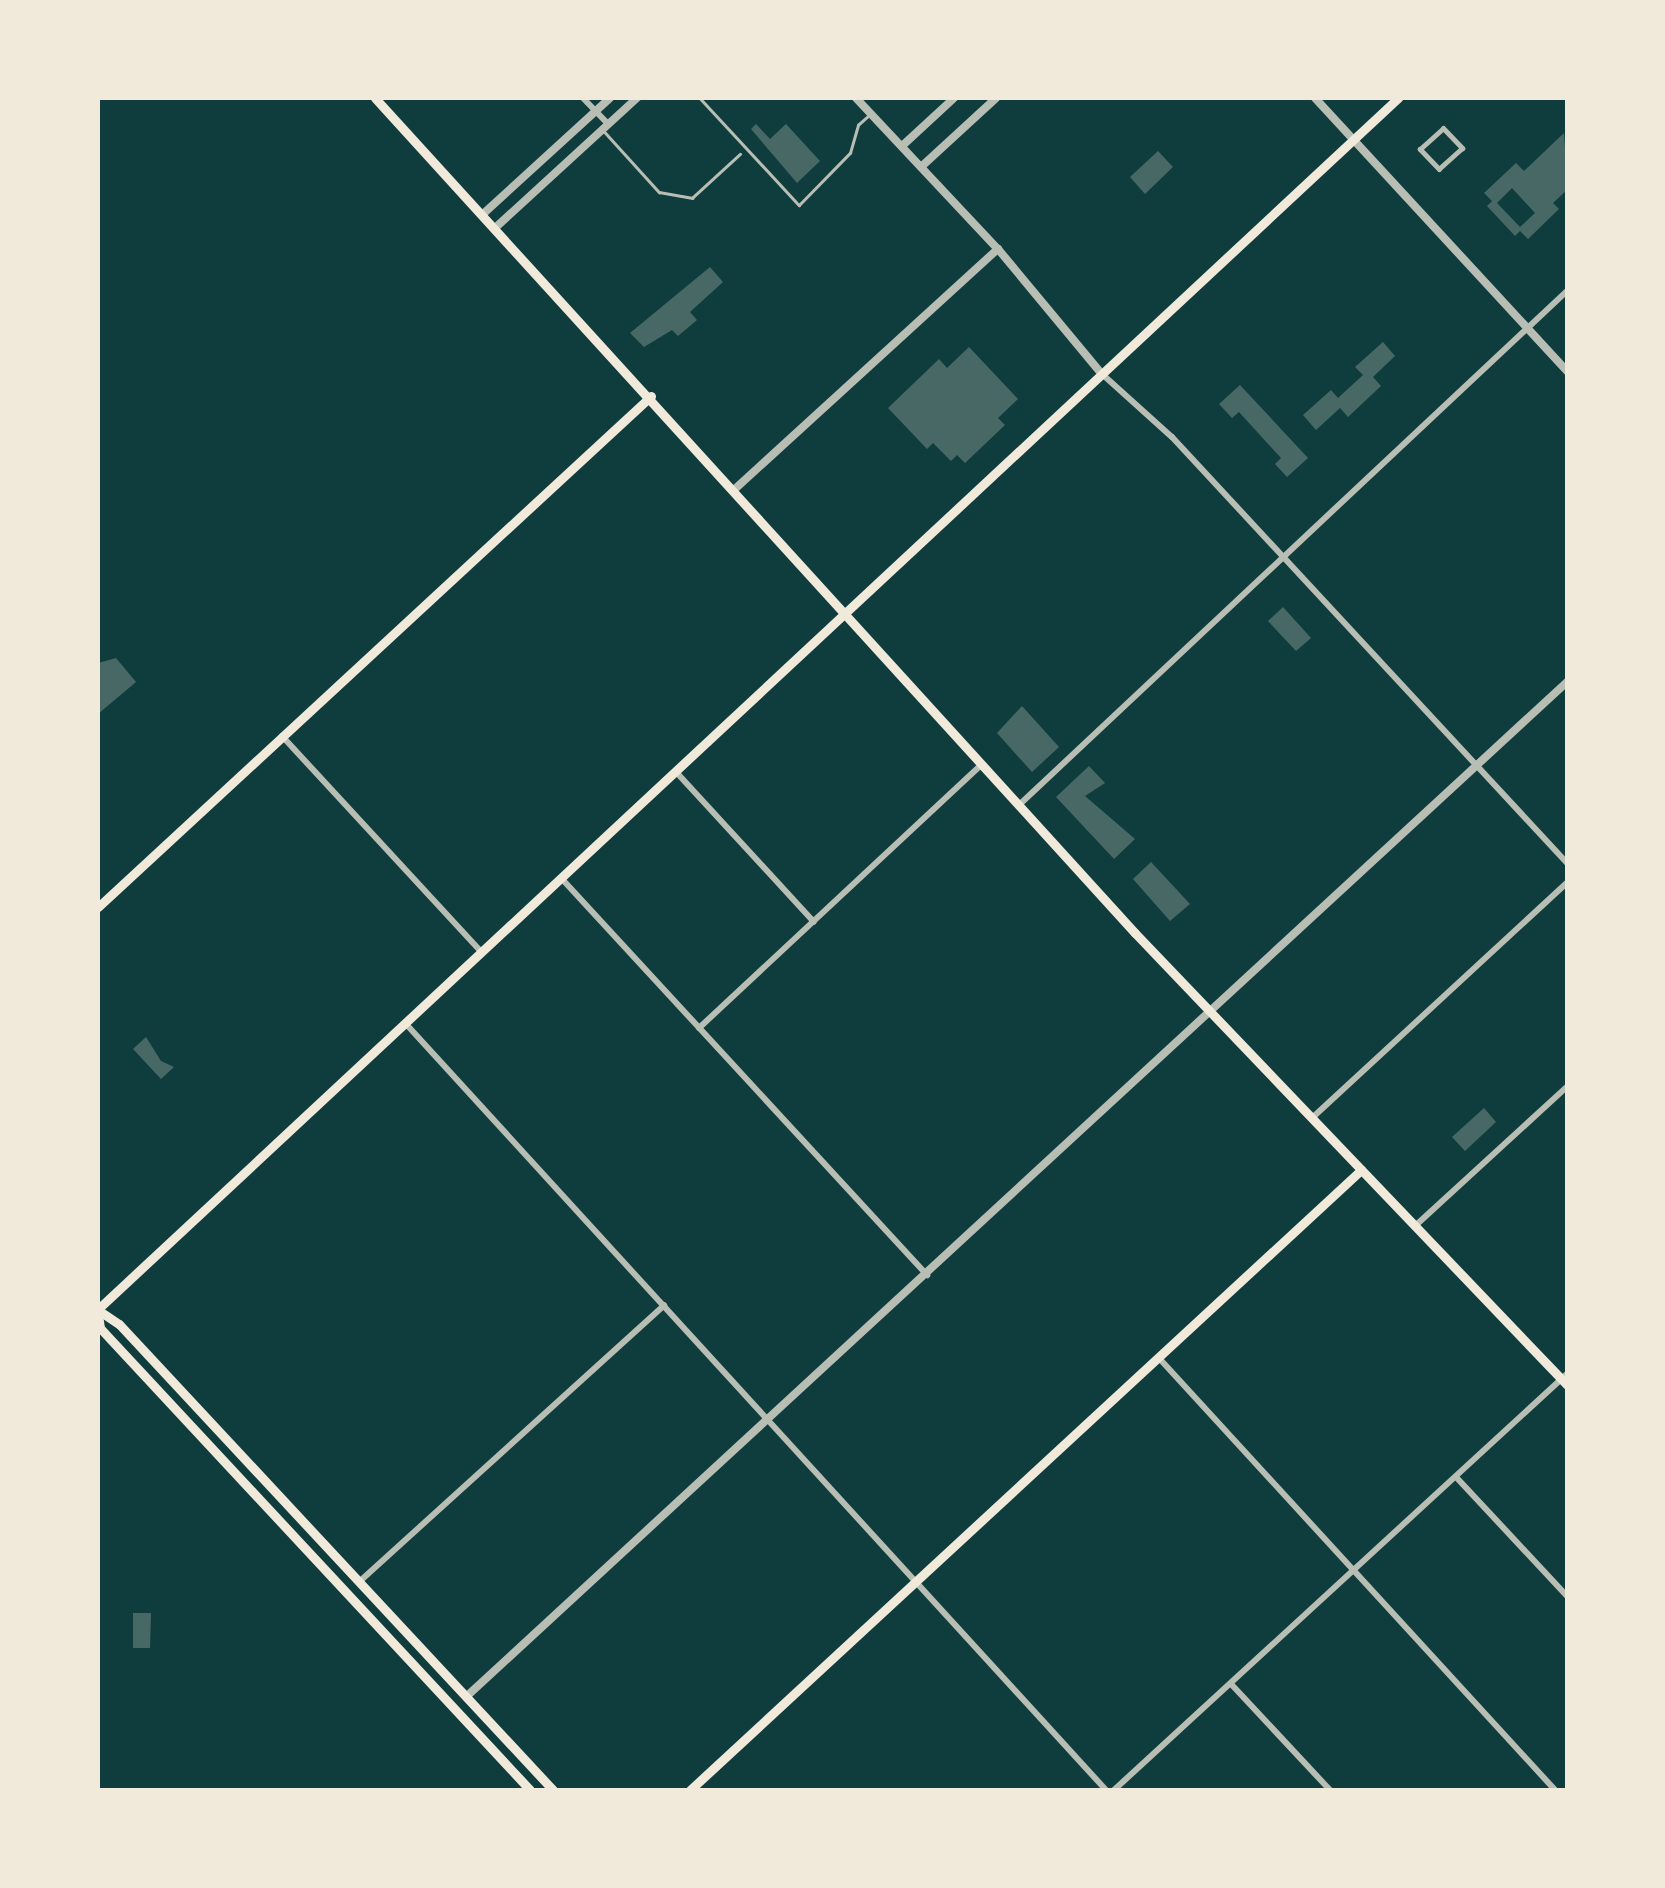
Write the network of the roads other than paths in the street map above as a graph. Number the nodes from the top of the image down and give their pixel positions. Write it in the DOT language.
graph roads {
  1 [pos="375,98"];
  2 [pos="583,98"];
  3 [pos="610,98"];
  4 [pos="637,98"];
  5 [pos="700,98"];
  6 [pos="856,98"];
  7 [pos="954,98"];
  8 [pos="996,98"];
  9 [pos="1315,98"];
  10 [pos="1398,98"];
  11 [pos="595,111"];
  12 [pos="871,113"];
  13 [pos="605,127"];
  14 [pos="1352,140"];
  15 [pos="902,146"];
  16 [pos="1420,149"];
  17 [pos="740,154"];
  18 [pos="921,166"];
  19 [pos="483,214"];
  20 [pos="495,228"];
  21 [pos="998,249"];
  22 [pos="1568,290"];
  23 [pos="1525,330"];
  24 [pos="1568,372"];
  25 [pos="1101,373"];
  26 [pos="651,396"];
  27 [pos="736,488"];
  28 [pos="1284,558"];
  29 [pos="846,614"];
  30 [pos="1568,681"];
  31 [pos="282,736"];
  32 [pos="982,764"];
  33 [pos="1476,766"];
  34 [pos="676,773"];
  35 [pos="1020,805"];
  36 [pos="1568,864"];
  37 [pos="562,880"];
  38 [pos="1568,882"];
  39 [pos="98,907"];
  40 [pos="814,922"];
  41 [pos="482,953"];
  42 [pos="1211,1012"];
  43 [pos="406,1024"];
  44 [pos="699,1028"];
  45 [pos="1568,1086"];
  46 [pos="1312,1118"];
  47 [pos="1361,1170"];
  48 [pos="1414,1226"];
  49 [pos="927,1275"];
  50 [pos="664,1304"];
  51 [pos="98,1311"];
  52 [pos="1158,1357"];
  53 [pos="1565,1380"];
  54 [pos="771,1420"];
  55 [pos="1456,1477"];
  56 [pos="1353,1573"];
  57 [pos="918,1580"];
  58 [pos="358,1583"];
  59 [pos="1568,1597"];
  60 [pos="1232,1685"];
  61 [pos="466,1696"];
  62 [pos="530,1790"];
  63 [pos="553,1790"];
  64 [pos="690,1790"];
  65 [pos="1106,1790"];
  66 [pos="1114,1790"];
  67 [pos="1330,1790"];
  68 [pos="1555,1790"];
  1 -- 19 [label="main road"];
  2 -- 11 [label="street"];
  3 -- 11 [label="street"];
  4 -- 13 [label="street"];
  5 -- 12 [label="lane"];
  6 -- 12 [label="street"];
  7 -- 15 [label="street"];
  8 -- 18 [label="street"];
  9 -- 14 [label="street"];
  10 -- 14 [label="main road"];
  11 -- 13 [label="street"];
  11 -- 19 [label="street"];
  12 -- 15 [label="street"];
  13 -- 17 [label="lane"];
  13 -- 20 [label="street"];
  14 -- 23 [label="street"];
  14 -- 25 [label="main road"];
  15 -- 18 [label="street"];
  16 -- 16 [label="street"];
  18 -- 21 [label="street"];
  19 -- 20 [label="main road"];
  20 -- 26 [label="main road"];
  21 -- 25 [label="street"];
  21 -- 27 [label="street"];
  22 -- 23 [label="street"];
  23 -- 24 [label="street"];
  23 -- 28 [label="street"];
  25 -- 28 [label="street"];
  25 -- 29 [label="main road"];
  26 -- 27 [label="main road"];
  26 -- 31 [label="main road"];
  27 -- 29 [label="main road"];
  28 -- 33 [label="street"];
  28 -- 35 [label="street"];
  29 -- 32 [label="main road"];
  29 -- 34 [label="main road"];
  30 -- 33 [label="street"];
  31 -- 39 [label="main road"];
  31 -- 41 [label="street"];
  32 -- 35 [label="main road"];
  32 -- 40 [label="street"];
  33 -- 36 [label="street"];
  33 -- 42 [label="street"];
  34 -- 37 [label="main road"];
  34 -- 40 [label="street"];
  35 -- 42 [label="main road"];
  37 -- 41 [label="main road"];
  37 -- 44 [label="street"];
  38 -- 46 [label="street"];
  40 -- 44 [label="street"];
  41 -- 43 [label="main road"];
  42 -- 46 [label="main road"];
  42 -- 49 [label="street"];
  43 -- 50 [label="street"];
  43 -- 51 [label="main road"];
  44 -- 49 [label="street"];
  45 -- 48 [label="street"];
  46 -- 47 [label="main road"];
  47 -- 48 [label="main road"];
  47 -- 52 [label="main road"];
  48 -- 53 [label="main road"];
  49 -- 54 [label="street"];
  50 -- 54 [label="street"];
  50 -- 58 [label="street"];
  51 -- 58 [label="main road"];
  51 -- 62 [label="main road"];
  52 -- 56 [label="street"];
  52 -- 57 [label="main road"];
  53 -- 55 [label="street"];
  54 -- 57 [label="street"];
  54 -- 61 [label="street"];
  55 -- 56 [label="street"];
  55 -- 59 [label="street"];
  56 -- 60 [label="street"];
  56 -- 68 [label="street"];
  57 -- 64 [label="main road"];
  57 -- 65 [label="street"];
  58 -- 61 [label="main road"];
  60 -- 66 [label="street"];
  60 -- 67 [label="street"];
  61 -- 63 [label="main road"];
}
